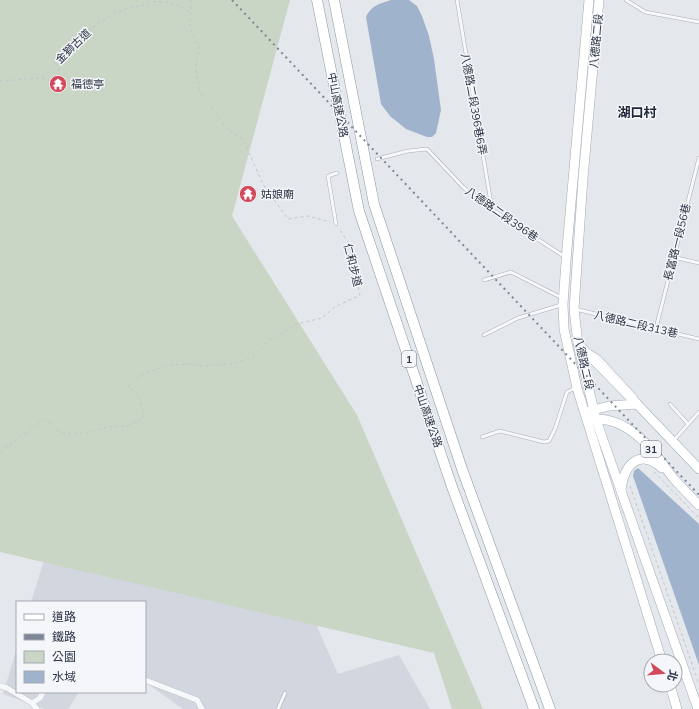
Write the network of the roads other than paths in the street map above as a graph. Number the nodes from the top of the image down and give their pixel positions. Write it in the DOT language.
graph roads {
  1 [pos="317,0"];
  2 [pos="334,0"];
  3 [pos="457,0"];
  4 [pos="589,0"];
  5 [pos="599,0"];
  6 [pos="626,0"];
  7 [pos="699,22"];
  8 [pos="699,158"];
  9 [pos="378,159"];
  10 [pos="337,173"];
  11 [pos="573,178"];
  12 [pos="583,178"];
  13 [pos="492,209"];
  14 [pos="336,224"];
  15 [pos="673,257"];
  16 [pos="566,258"];
  17 [pos="699,263"];
  18 [pos="484,280"];
  19 [pos="563,301"];
  20 [pos="574,309"];
  21 [pos="656,328"];
  22 [pos="484,335"];
  23 [pos="699,339"];
  24 [pos="578,344"];
  25 [pos="577,388"];
  26 [pos="637,404"];
  27 [pos="670,404"];
  28 [pos="699,412"];
  29 [pos="591,415"];
  30 [pos="688,424"];
  31 [pos="482,437"];
  32 [pos="674,440"];
  33 [pos="699,469"];
  34 [pos="674,480"];
  35 [pos="621,493"];
  36 [pos="699,505"];
  37 [pos="660,653"];
  38 [pos="146,680"];
  39 [pos="0,686"];
  40 [pos="42,693"];
  41 [pos="285,693"];
  42 [pos="672,693"];
  43 [pos="32,703"];
  44 [pos="697,704"];
  45 [pos="37,709"];
  46 [pos="202,709"];
  47 [pos="278,709"];
  48 [pos="534,709"];
  49 [pos="550,709"];
  50 [pos="677,709"];
  1 -- 48 [label="highway, 中山高速公路 / 1"];
  2 -- 49 [label="highway, 中山高速公路 / 1"];
  3 -- 13 [label="lane, 八德路二段396巷6弄"];
  4 -- 11 [label="main road, 八德路二段"];
  5 -- 12 [label="main road, 八德路二段"];
  6 -- 7 [label="lane"];
  8 -- 15 [label="lane, 長富路一段56巷"];
  9 -- 13 [label="lane, 八德路二段396巷"];
  10 -- 14 [label="lane"];
  11 -- 12 [label="street"];
  11 -- 16 [label="main road, 八德路二段"];
  12 -- 20 [label="main road, 八德路二段"];
  13 -- 16 [label="lane, 八德路二段396巷"];
  15 -- 17 [label="lane"];
  15 -- 21 [label="lane, 長富路一段56巷"];
  16 -- 19 [label="main road, 八德路二段"];
  18 -- 19 [label="lane"];
  19 -- 22 [label="lane"];
  19 -- 25 [label="main road, 八德路二段"];
  20 -- 21 [label="lane, 八德路二段313巷"];
  20 -- 24 [label="main road, 八德路二段"];
  21 -- 23 [label="lane, 八德路二段313巷"];
  24 -- 26 [label="main road, 31"];
  24 -- 29 [label="main road, 八德路二段"];
  24 -- 32 [label="lane"];
  25 -- 29 [label="main road, 八德路二段"];
  25 -- 31 [label="lane"];
  26 -- 29 [label="main road"];
  26 -- 32 [label="main road, 31"];
  27 -- 30 [label="lane"];
  28 -- 30 [label="lane"];
  29 -- 34 [label="main road, 31"];
  29 -- 35 [label="main road, 八德路二段"];
  29 -- 37 [label="main road, 八德路二段"];
  30 -- 32 [label="lane"];
  32 -- 33 [label="main road, 31"];
  34 -- 35 [label="main road, 31"];
  34 -- 36 [label="main road, 31"];
  35 -- 44 [label="main road, 八德路二段"];
  38 -- 46 [label="street"];
  39 -- 43 [label="street"];
  40 -- 43 [label="street"];
  41 -- 47 [label="lane"];
  42 -- 50 [label="main road"];
  43 -- 45 [label="street"];
}
